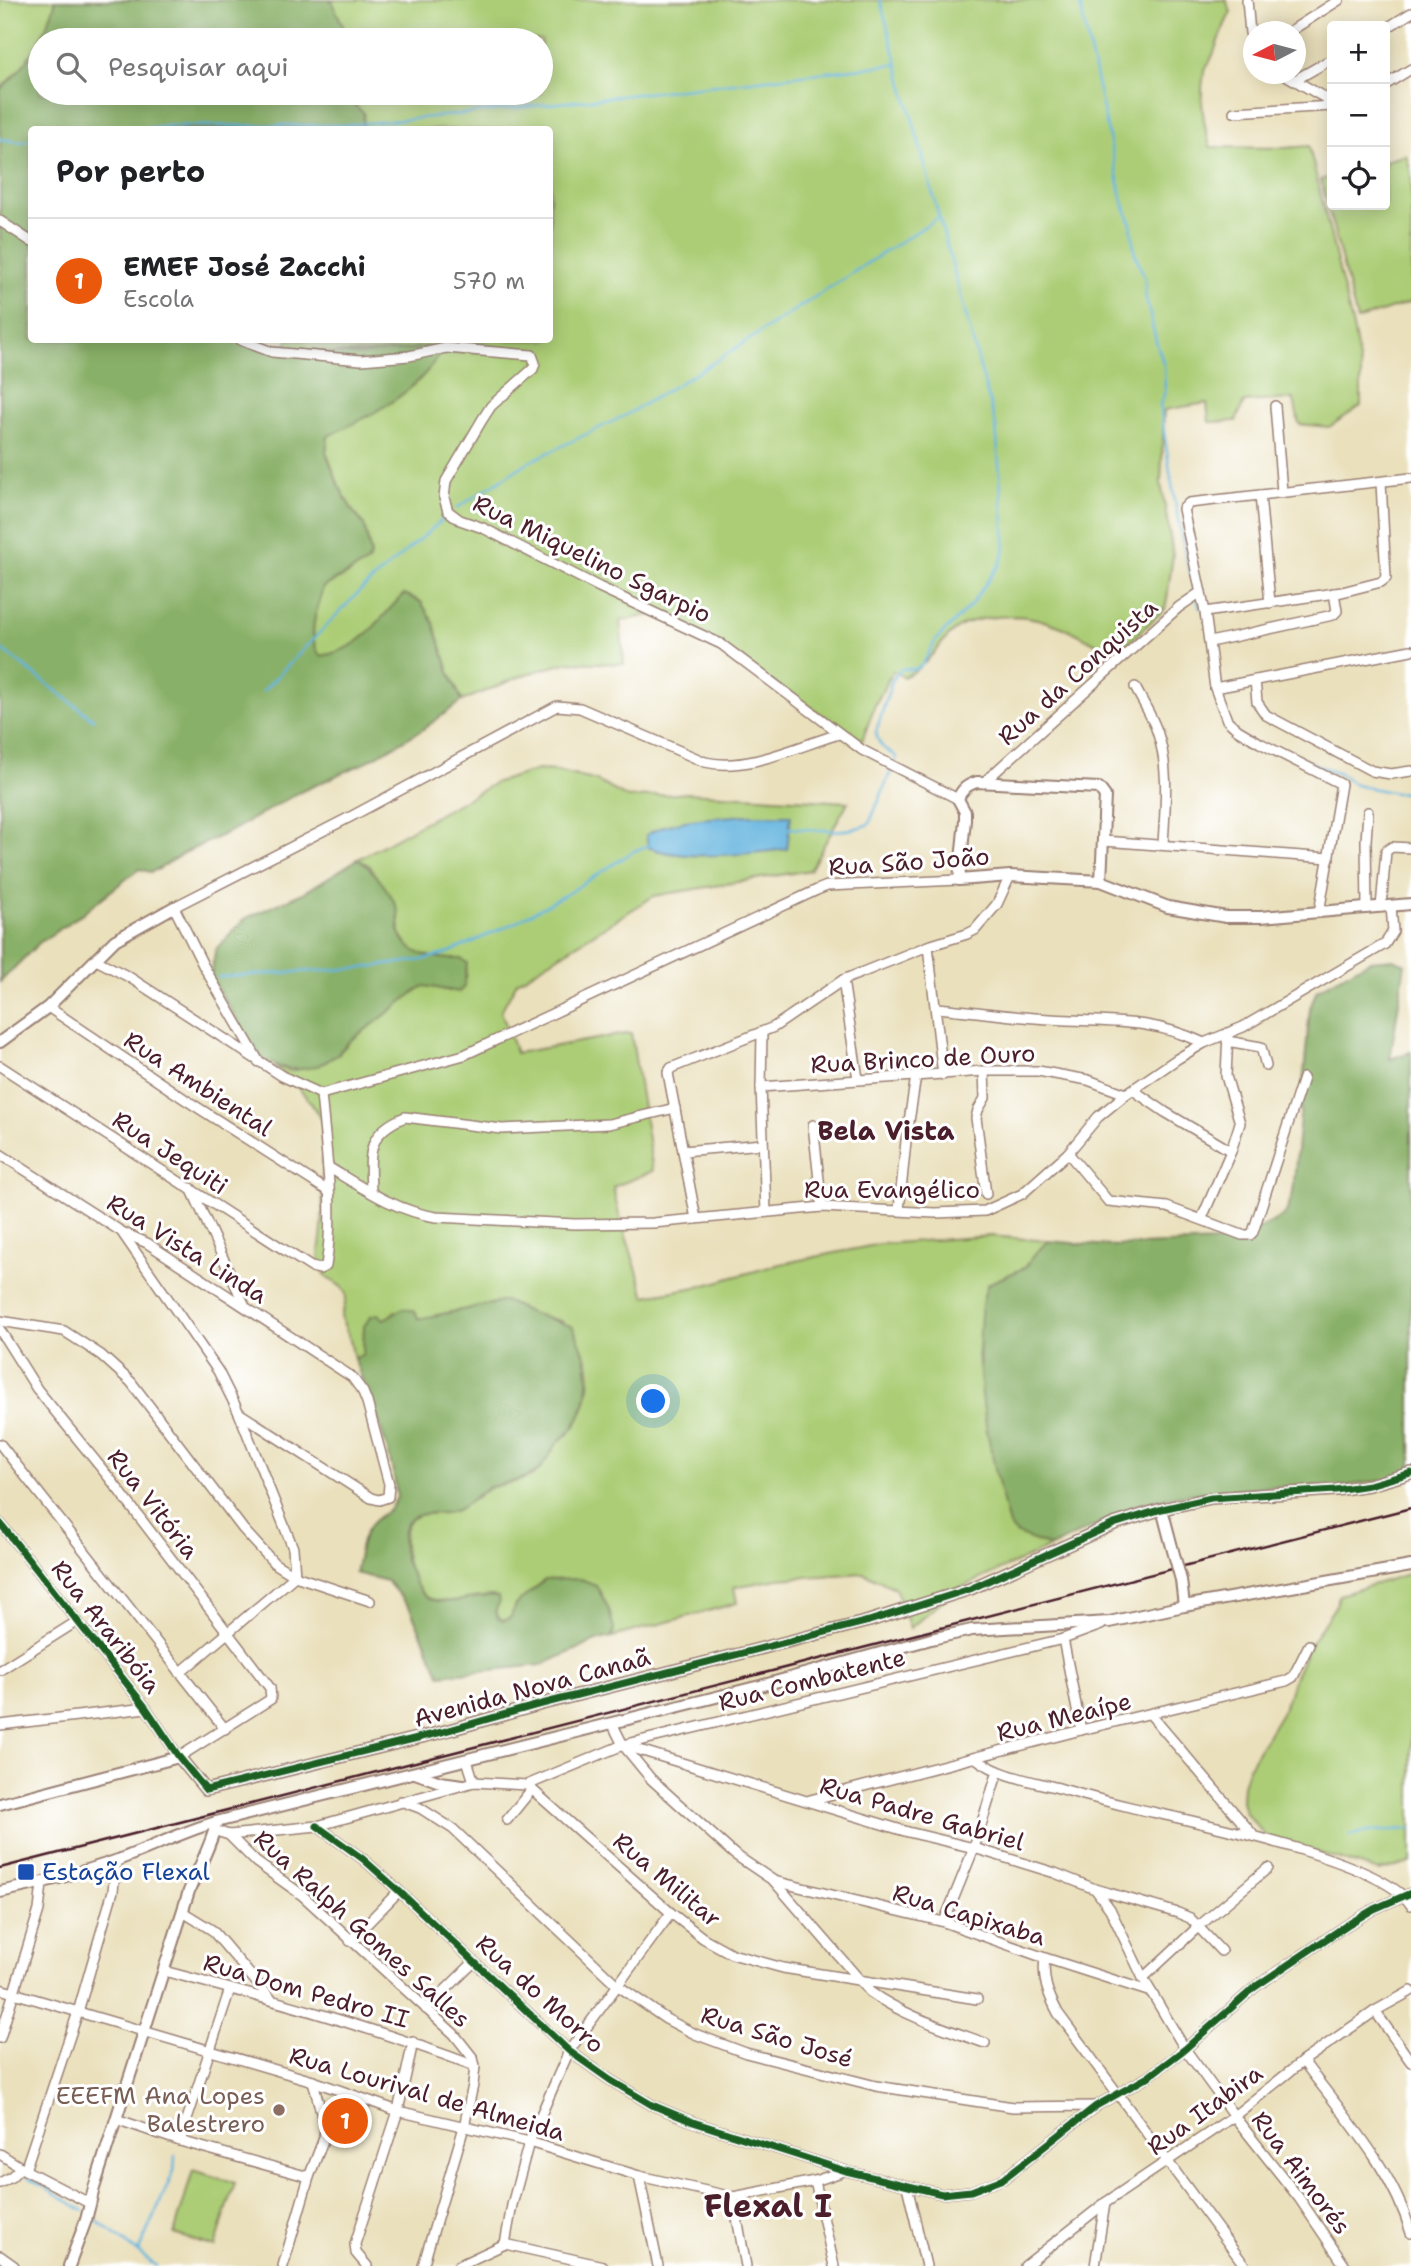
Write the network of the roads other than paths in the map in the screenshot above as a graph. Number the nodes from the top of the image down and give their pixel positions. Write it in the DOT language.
graph roads {
  1 [pos="1247,0"];
  2 [pos="1339,0"];
  3 [pos="1411,13"];
  4 [pos="1249,21"];
  5 [pos="1306,21"];
  6 [pos="1390,26"];
  7 [pos="1327,62"];
  8 [pos="1411,69"];
  9 [pos="1306,74"];
  10 [pos="1301,84"];
  11 [pos="1387,84"];
  12 [pos="1327,101"];
  13 [pos="1327,104"];
  14 [pos="1234,112"];
  15 [pos="0,222"];
  16 [pos="28,240"];
  17 [pos="248,343"];
  18 [pos="1275,406"];
  19 [pos="1411,478"];
  20 [pos="1381,482"];
  21 [pos="1282,492"];
  22 [pos="1260,495"];
  23 [pos="1200,592"];
  24 [pos="1334,593"];
  25 [pos="1270,603"];
  26 [pos="1205,612"];
  27 [pos="1210,642"];
  28 [pos="1411,650"];
  29 [pos="1255,680"];
  30 [pos="1135,687"];
  31 [pos="1215,688"];
  32 [pos="839,734"];
  33 [pos="1411,771"];
  34 [pos="983,783"];
  35 [pos="958,799"];
  36 [pos="1368,812"];
  37 [pos="1104,841"];
  38 [pos="1163,845"];
  39 [pos="1411,848"];
  40 [pos="1329,858"];
  41 [pos="1010,876"];
  42 [pos="959,880"];
  43 [pos="1101,881"];
  44 [pos="1411,904"];
  45 [pos="1386,906"];
  46 [pos="174,907"];
  47 [pos="1367,908"];
  48 [pos="1319,912"];
  49 [pos="928,946"];
  50 [pos="96,960"];
  51 [pos="843,980"];
  52 [pos="48,1007"];
  53 [pos="936,1009"];
  54 [pos="762,1032"];
  55 [pos="1228,1037"];
  56 [pos="0,1042"];
  57 [pos="1204,1043"];
  58 [pos="260,1062"];
  59 [pos="0,1066"];
  60 [pos="1266,1066"];
  61 [pos="984,1071"];
  62 [pos="943,1075"];
  63 [pos="916,1076"];
  64 [pos="1303,1078"];
  65 [pos="858,1079"];
  66 [pos="761,1087"];
  67 [pos="1129,1092"];
  68 [pos="321,1094"];
  69 [pos="675,1108"];
  70 [pos="813,1125"];
  71 [pos="763,1144"];
  72 [pos="683,1151"];
  73 [pos="1231,1151"];
  74 [pos="1068,1153"];
  75 [pos="0,1154"];
  76 [pos="328,1167"];
  77 [pos="190,1188"];
  78 [pos="328,1191"];
  79 [pos="370,1192"];
  80 [pos="986,1194"];
  81 [pos="822,1207"];
  82 [pos="900,1210"];
  83 [pos="766,1212"];
  84 [pos="1202,1218"];
  85 [pos="695,1219"];
  86 [pos="122,1232"];
  87 [pos="246,1307"];
  88 [pos="0,1321"];
  89 [pos="0,1330"];
  90 [pos="239,1413"];
  91 [pos="0,1444"];
  92 [pos="1411,1473"];
  93 [pos="1162,1509"];
  94 [pos="0,1523"];
  95 [pos="1411,1566"];
  96 [pos="295,1576"];
  97 [pos="370,1601"];
  98 [pos="1184,1606"];
  99 [pos="76,1622"];
  100 [pos="1109,1622"];
  101 [pos="228,1632"];
  102 [pos="1063,1639"];
  103 [pos="1309,1645"];
  104 [pos="0,1670"];
  105 [pos="180,1673"];
  106 [pos="146,1708"];
  107 [pos="1151,1715"];
  108 [pos="612,1723"];
  109 [pos="0,1725"];
  110 [pos="225,1729"];
  111 [pos="1081,1730"];
  112 [pos="623,1745"];
  113 [pos="179,1756"];
  114 [pos="977,1759"];
  115 [pos="467,1760"];
  116 [pos="998,1771"];
  117 [pos="415,1773"];
  118 [pos="468,1784"];
  119 [pos="530,1787"];
  120 [pos="401,1801"];
  121 [pos="808,1801"];
  122 [pos="0,1804"];
  123 [pos="507,1821"];
  124 [pos="317,1826"];
  125 [pos="216,1827"];
  126 [pos="229,1835"];
  127 [pos="1255,1836"];
  128 [pos="974,1848"];
  129 [pos="116,1860"];
  130 [pos="1268,1868"];
  131 [pos="774,1881"];
  132 [pos="42,1884"];
  133 [pos="1095,1889"];
  134 [pos="399,1891"];
  135 [pos="0,1892"];
  136 [pos="1408,1894"];
  137 [pos="1411,1905"];
  138 [pos="183,1912"];
  139 [pos="671,1913"];
  140 [pos="944,1922"];
  141 [pos="1199,1926"];
  142 [pos="351,1941"];
  143 [pos="1221,1951"];
  144 [pos="1045,1958"];
  145 [pos="474,1962"];
  146 [pos="164,1970"];
  147 [pos="1143,1978"];
  148 [pos="859,1979"];
  149 [pos="617,1985"];
  150 [pos="0,1989"];
  151 [pos="230,1989"];
  152 [pos="1411,1991"];
  153 [pos="1151,1992"];
  154 [pos="15,1994"];
  155 [pos="271,1998"];
  156 [pos="977,1999"];
  157 [pos="426,2009"];
  158 [pos="1375,2011"];
  159 [pos="78,2012"];
  160 [pos="144,2032"];
  161 [pos="0,2038"];
  162 [pos="413,2042"];
  163 [pos="985,2043"];
  164 [pos="1185,2049"];
  165 [pos="211,2051"];
  166 [pos="569,2051"];
  167 [pos="1303,2062"];
  168 [pos="1411,2062"];
  169 [pos="475,2066"];
  170 [pos="313,2081"];
  171 [pos="1119,2095"];
  172 [pos="1096,2106"];
  173 [pos="398,2111"];
  174 [pos="1234,2116"];
  175 [pos="116,2119"];
  176 [pos="464,2127"];
  177 [pos="180,2141"];
  178 [pos="529,2142"];
  179 [pos="0,2154"];
  180 [pos="1168,2162"];
  181 [pos="23,2168"];
  182 [pos="846,2171"];
  183 [pos="639,2176"];
  184 [pos="309,2178"];
  185 [pos="815,2181"];
  186 [pos="0,2183"];
  187 [pos="906,2186"];
  188 [pos="733,2197"];
  189 [pos="1105,2203"];
  190 [pos="90,2206"];
  191 [pos="1411,2233"];
  192 [pos="505,2244"];
  193 [pos="0,2256"];
  194 [pos="14,2266"];
  195 [pos="69,2266"];
  196 [pos="282,2266"];
  197 [pos="367,2266"];
  198 [pos="422,2266"];
  199 [pos="458,2266"];
  200 [pos="603,2266"];
  201 [pos="658,2266"];
  202 [pos="746,2266"];
  203 [pos="834,2266"];
  204 [pos="926,2266"];
  205 [pos="1025,2266"];
  206 [pos="1095,2266"];
  207 [pos="1245,2266"];
  208 [pos="1345,2266"];
  1 -- 4 [label="street"];
  2 -- 5 [label="street"];
  3 -- 6 [label="street"];
  7 -- 9 [label="street"];
  8 -- 11 [label="street"];
  10 -- 12 [label="street"];
  13 -- 14 [label="street"];
  15 -- 16 [label="street"];
  17 -- 32 [label="street, Rua Miquelino Sgarpio"];
  18 -- 21 [label="street"];
  19 -- 20 [label="street"];
  20 -- 21 [label="street"];
  20 -- 24 [label="street"];
  21 -- 22 [label="street"];
  22 -- 23 [label="street"];
  22 -- 25 [label="street"];
  23 -- 26 [label="street"];
  23 -- 34 [label="street, Rua da Conquista"];
  24 -- 25 [label="street"];
  24 -- 27 [label="street"];
  25 -- 26 [label="street"];
  26 -- 27 [label="street"];
  27 -- 31 [label="street"];
  28 -- 29 [label="street"];
  29 -- 31 [label="street"];
  29 -- 33 [label="street"];
  30 -- 38 [label="street"];
  31 -- 40 [label="street"];
  32 -- 35 [label="street, Rua Miquelino Sgarpio"];
  32 -- 46 [label="street"];
  34 -- 35 [label="street"];
  34 -- 37 [label="street"];
  35 -- 42 [label="street"];
  36 -- 47 [label="street"];
  37 -- 38 [label="street"];
  37 -- 43 [label="street"];
  38 -- 40 [label="street"];
  39 -- 45 [label="street, Rua Evangélico"];
  40 -- 48 [label="street"];
  41 -- 42 [label="street, Rua São João"];
  41 -- 43 [label="street, Rua São João"];
  41 -- 49 [label="street"];
  42 -- 68 [label="street, Rua São João"];
  43 -- 48 [label="street, Rua São João"];
  44 -- 45 [label="street, Rua São João"];
  45 -- 47 [label="street, Rua São João"];
  45 -- 55 [label="street, Rua Evangélico"];
  46 -- 50 [label="street"];
  46 -- 58 [label="street"];
  47 -- 48 [label="street, Rua São João"];
  49 -- 51 [label="street"];
  49 -- 53 [label="street"];
  50 -- 52 [label="street"];
  50 -- 58 [label="street"];
  51 -- 54 [label="street"];
  51 -- 65 [label="street"];
  52 -- 56 [label="street"];
  52 -- 78 [label="street, Rua Ambiental"];
  53 -- 57 [label="street"];
  53 -- 62 [label="street"];
  54 -- 66 [label="street"];
  54 -- 69 [label="street"];
  55 -- 57 [label="street, Rua Evangélico"];
  55 -- 60 [label="street"];
  55 -- 73 [label="street"];
  57 -- 67 [label="street, Rua Evangélico"];
  58 -- 68 [label="street"];
  59 -- 77 [label="street, Rua Jequiti"];
  61 -- 62 [label="street, Rua Brinco de Ouro"];
  61 -- 67 [label="street, Rua Brinco de Ouro"];
  61 -- 80 [label="street"];
  62 -- 63 [label="street, Rua Brinco de Ouro"];
  63 -- 65 [label="street, Rua Brinco de Ouro"];
  63 -- 82 [label="street"];
  64 -- 84 [label="street"];
  65 -- 66 [label="street, Rua Brinco de Ouro"];
  66 -- 71 [label="street"];
  67 -- 73 [label="street, Rua Brinco de Ouro"];
  67 -- 74 [label="street, Rua Evangélico"];
  68 -- 76 [label="street"];
  69 -- 72 [label="street"];
  69 -- 79 [label="street"];
  70 -- 81 [label="street"];
  71 -- 72 [label="street"];
  71 -- 83 [label="street"];
  72 -- 85 [label="street"];
  73 -- 84 [label="street"];
  74 -- 82 [label="street, Rua Evangélico"];
  74 -- 84 [label="street"];
  75 -- 86 [label="street, Rua Vista Linda"];
  76 -- 78 [label="street"];
  76 -- 79 [label="street, Rua Evangélico"];
  77 -- 78 [label="street, Rua Jequiti"];
  77 -- 87 [label="street"];
  79 -- 85 [label="street, Rua Evangélico"];
  81 -- 82 [label="street, Rua Evangélico"];
  81 -- 83 [label="street, Rua Evangélico"];
  83 -- 85 [label="street, Rua Evangélico"];
  86 -- 87 [label="street, Rua Vista Linda"];
  86 -- 90 [label="street"];
  87 -- 90 [label="street, Rua Vista Linda"];
  88 -- 96 [label="street"];
  89 -- 101 [label="street, Rua Vitória"];
  90 -- 96 [label="street"];
  91 -- 105 [label="street"];
  92 -- 93 [label="street, Avenida Nova Canaã"];
  93 -- 98 [label="street, bridge"];
  93 -- 113 [label="street, Avenida Nova Canaã"];
  94 -- 99 [label="street, Rua Araribóia"];
  95 -- 98 [label="street"];
  96 -- 97 [label="street"];
  96 -- 101 [label="street"];
  98 -- 100 [label="street"];
  99 -- 104 [label="street"];
  99 -- 106 [label="street, Rua Araribóia"];
  100 -- 102 [label="street, Rua Combatente"];
  100 -- 108 [label="street"];
  101 -- 105 [label="street"];
  101 -- 110 [label="street, Rua Vitória"];
  102 -- 111 [label="street"];
  102 -- 112 [label="street, Rua Combatente"];
  103 -- 107 [label="street, Rua Meaípe"];
  105 -- 110 [label="street"];
  106 -- 109 [label="street"];
  106 -- 113 [label="street, Rua Araribóia"];
  107 -- 111 [label="street, Rua Meaípe"];
  107 -- 127 [label="street"];
  108 -- 112 [label="street"];
  108 -- 115 [label="street"];
  110 -- 113 [label="street"];
  111 -- 114 [label="street, Rua Meaípe"];
  112 -- 119 [label="street, Rua Combatente"];
  112 -- 121 [label="street, Rua Padre Gabriel"];
  112 -- 131 [label="street"];
  113 -- 122 [label="street"];
  114 -- 116 [label="street"];
  114 -- 121 [label="street, Rua Meaípe"];
  115 -- 117 [label="street"];
  115 -- 118 [label="street"];
  116 -- 127 [label="street"];
  116 -- 128 [label="street"];
  117 -- 118 [label="street"];
  117 -- 125 [label="street"];
  118 -- 119 [label="street"];
  118 -- 120 [label="street"];
  119 -- 123 [label="street"];
  119 -- 139 [label="street, Rua Militar"];
  120 -- 124 [label="street"];
  120 -- 149 [label="street, Rua São José"];
  121 -- 128 [label="street, Rua Padre Gabriel"];
  124 -- 126 [label="street"];
  124 -- 134 [label="street, Rua do Morro"];
  125 -- 126 [label="street, Rua Ralph Gomes Salles"];
  125 -- 129 [label="street"];
  125 -- 138 [label="street"];
  126 -- 142 [label="street, Rua Ralph Gomes Salles"];
  127 -- 136 [label="street"];
  128 -- 133 [label="street, Rua Padre Gabriel"];
  128 -- 140 [label="street"];
  129 -- 132 [label="street"];
  129 -- 159 [label="street"];
  130 -- 141 [label="street"];
  131 -- 140 [label="street, Rua Capixaba"];
  131 -- 148 [label="street"];
  132 -- 135 [label="street"];
  132 -- 154 [label="street"];
  133 -- 141 [label="street, Rua Padre Gabriel"];
  133 -- 147 [label="street, Rua Aimorés"];
  134 -- 142 [label="street"];
  134 -- 145 [label="street, Rua do Morro"];
  136 -- 137 [label="street"];
  136 -- 164 [label="street"];
  138 -- 146 [label="street"];
  138 -- 155 [label="street"];
  139 -- 148 [label="street, Rua Militar"];
  139 -- 149 [label="street"];
  140 -- 144 [label="street, Rua Capixaba"];
  141 -- 143 [label="street, Rua Padre Gabriel"];
  141 -- 147 [label="street"];
  142 -- 157 [label="street, Rua Ralph Gomes Salles"];
  144 -- 153 [label="street, Rua Capixaba"];
  144 -- 171 [label="street"];
  145 -- 157 [label="street"];
  145 -- 166 [label="street, Rua do Morro"];
  146 -- 151 [label="street, Rua Dom Pedro II"];
  146 -- 160 [label="street"];
  147 -- 153 [label="street, Rua Aimorés"];
  148 -- 156 [label="street, Rua Militar"];
  148 -- 163 [label="street"];
  149 -- 166 [label="street"];
  149 -- 172 [label="street, Rua São José"];
  150 -- 154 [label="street, Rua Lourival de Almeida"];
  151 -- 155 [label="street, Rua Dom Pedro II"];
  151 -- 165 [label="street"];
  152 -- 158 [label="street, Rua Itabira"];
  153 -- 164 [label="street, Rua Aimorés"];
  154 -- 159 [label="street, Rua Lourival de Almeida"];
  154 -- 161 [label="street"];
  155 -- 162 [label="street, Rua Dom Pedro II"];
  157 -- 169 [label="street, Rua Ralph Gomes Salles"];
  158 -- 167 [label="street, Rua Itabira"];
  158 -- 168 [label="street"];
  159 -- 160 [label="street, Rua Lourival de Almeida"];
  159 -- 181 [label="street"];
  160 -- 165 [label="street, Rua Lourival de Almeida"];
  160 -- 175 [label="street"];
  162 -- 169 [label="street, Rua Dom Pedro II"];
  162 -- 173 [label="street"];
  164 -- 171 [label="street"];
  164 -- 174 [label="street, Rua Aimorés"];
  165 -- 170 [label="street, Rua Lourival de Almeida"];
  165 -- 177 [label="street"];
  166 -- 178 [label="street"];
  166 -- 182 [label="street, Rua do Morro"];
  167 -- 174 [label="street, Rua Itabira"];
  167 -- 191 [label="street"];
  169 -- 176 [label="street"];
  170 -- 173 [label="street, Rua Lourival de Almeida"];
  170 -- 184 [label="street"];
  171 -- 172 [label="street"];
  171 -- 180 [label="street"];
  172 -- 187 [label="street, Rua do Morro"];
  173 -- 176 [label="street, Rua Lourival de Almeida"];
  173 -- 197 [label="street"];
  174 -- 180 [label="street, Rua Itabira"];
  174 -- 208 [label="street, Rua Aimorés"];
  175 -- 177 [label="street"];
  175 -- 190 [label="street"];
  176 -- 178 [label="street, Rua Lourival de Almeida"];
  176 -- 198 [label="street"];
  177 -- 184 [label="street"];
  178 -- 183 [label="street, Rua Lourival de Almeida"];
  178 -- 192 [label="street"];
  179 -- 181 [label="street"];
  180 -- 189 [label="street, Rua Itabira"];
  180 -- 207 [label="street"];
  181 -- 186 [label="street"];
  181 -- 190 [label="street"];
  182 -- 185 [label="street, Rua Lourival de Almeida"];
  182 -- 187 [label="street, Rua do Morro"];
  183 -- 188 [label="street, Rua Lourival de Almeida"];
  183 -- 201 [label="street"];
  184 -- 196 [label="street"];
  185 -- 188 [label="street, Rua Lourival de Almeida"];
  185 -- 203 [label="street"];
  187 -- 204 [label="street"];
  188 -- 202 [label="street"];
  189 -- 205 [label="street, Rua Itabira"];
  189 -- 206 [label="street"];
  190 -- 195 [label="street"];
  192 -- 199 [label="street"];
  192 -- 200 [label="street"];
  193 -- 194 [label="street"];
}
